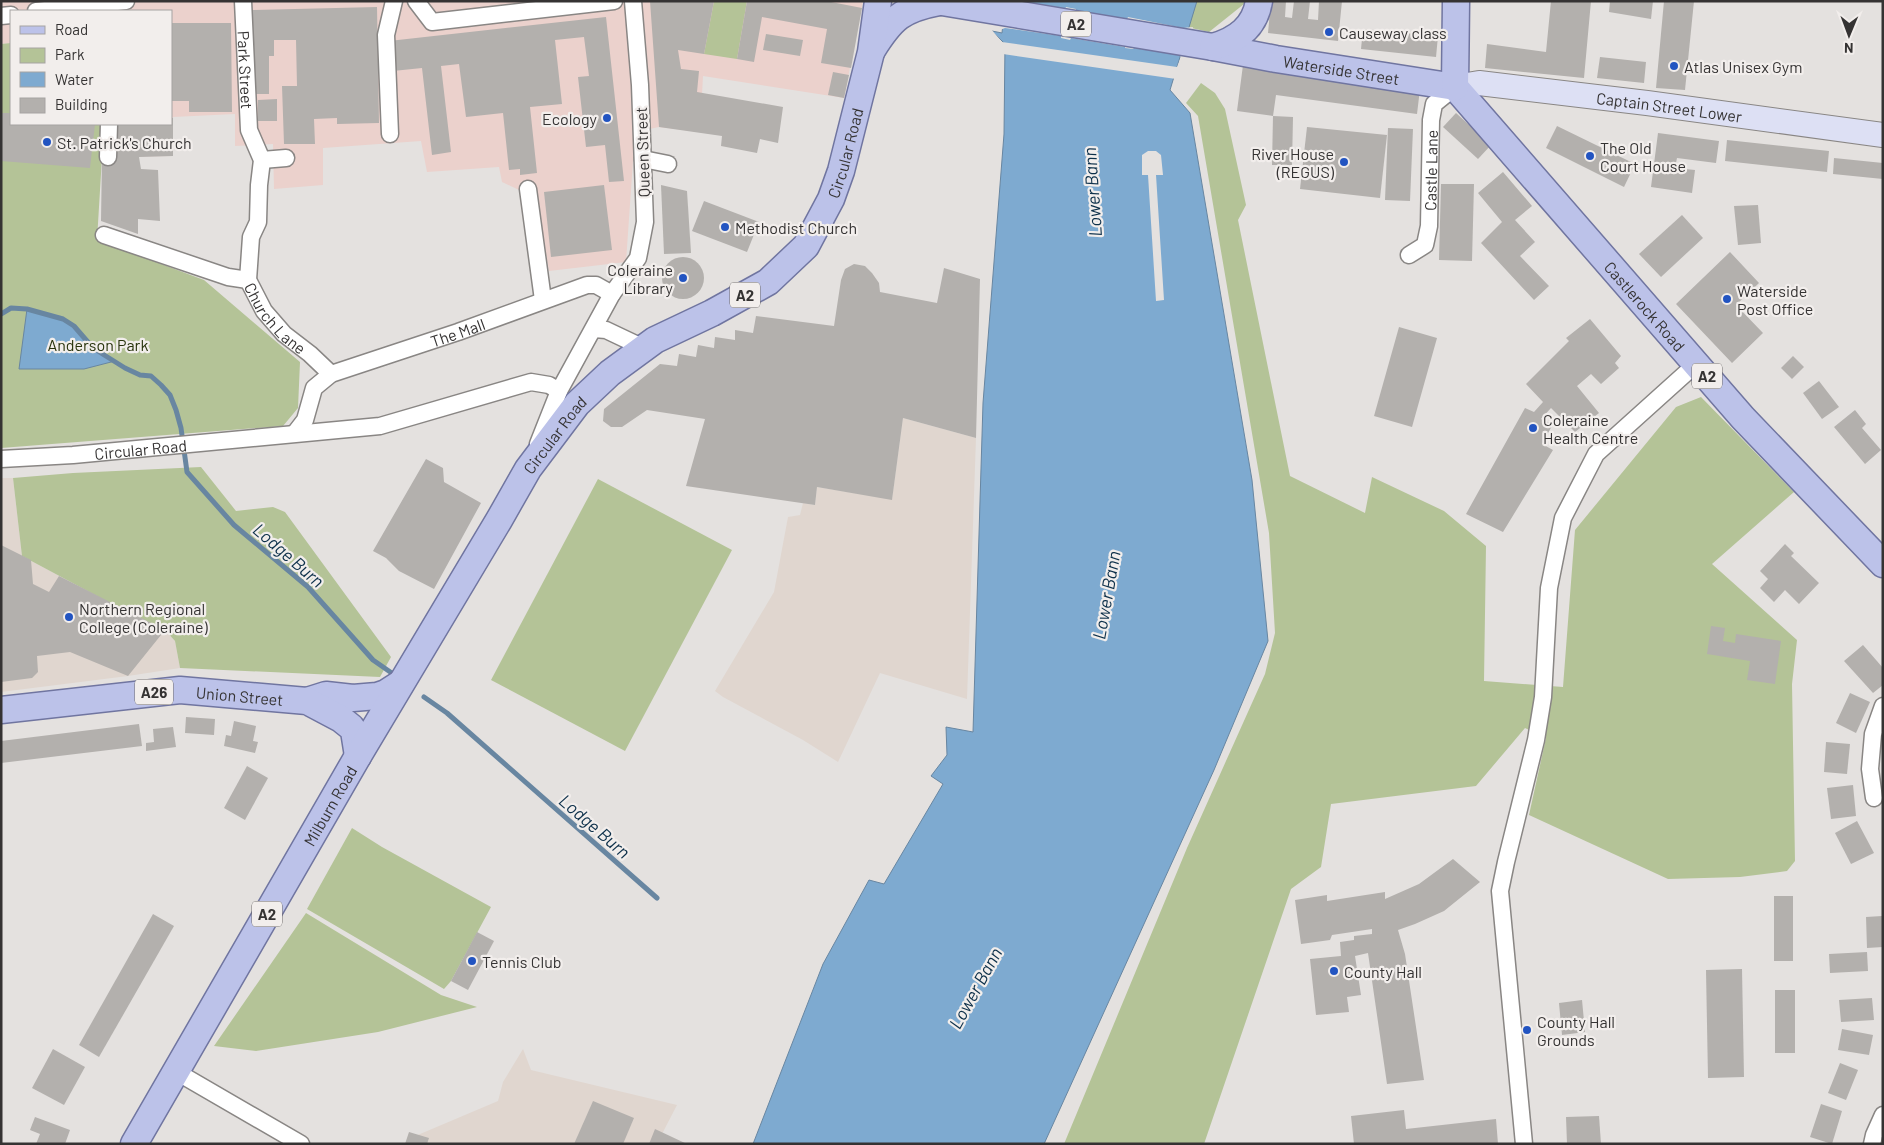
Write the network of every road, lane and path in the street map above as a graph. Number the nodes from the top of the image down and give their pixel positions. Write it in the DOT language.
graph roads {
  1 [pos="243,1"];
  2 [pos="394,1"];
  3 [pos="416,1"];
  4 [pos="614,1"];
  5 [pos="634,1"];
  6 [pos="878,1"];
  7 [pos="1456,1"];
  8 [pos="937,2"];
  9 [pos="117,5"];
  10 [pos="1258,8"];
  11 [pos="50,10"];
  12 [pos="1229,45"];
  13 [pos="871,52"];
  14 [pos="1276,59"];
  15 [pos="1455,87"];
  16 [pos="109,125"];
  17 [pos="390,134"];
  18 [pos="1883,135"];
  19 [pos="108,157"];
  20 [pos="286,158"];
  21 [pos="643,159"];
  22 [pos="262,160"];
  23 [pos="668,164"];
  24 [pos="528,189"];
  25 [pos="104,235"];
  26 [pos="1409,255"];
  27 [pos="248,280"];
  28 [pos="612,294"];
  29 [pos="543,300"];
  30 [pos="594,329"];
  31 [pos="644,348"];
  32 [pos="1696,364"];
  33 [pos="331,374"];
  34 [pos="559,391"];
  35 [pos="295,434"];
  36 [pos="1,459"];
  37 [pos="528,469"];
  38 [pos="1883,564"];
  39 [pos="404,678"];
  40 [pos="307,700"];
  41 [pos="1883,706"];
  42 [pos="1,710"];
  43 [pos="358,756"];
  44 [pos="1874,798"];
  45 [pos="175,1071"];
  46 [pos="1883,1115"];
  47 [pos="134,1144"];
  48 [pos="301,1144"];
  49 [pos="1524,1144"];
  50 [pos="1872,1144"];
  1 -- 22 [label="street, Park Street"];
  2 -- 17 [label="street"];
  3 -- 4 [label="street"];
  5 -- 21 [label="street, Queen Street"];
  6 -- 13 [label="main road, Circular Road / A2"];
  7 -- 15 [label="main road"];
  8 -- 12 [label="main road, A2"];
  8 -- 13 [label="main road, A2"];
  9 -- 11 [label="street"];
  10 -- 12 [label="main road"];
  10 -- 14 [label="main road, Waterside Street"];
  12 -- 14 [label="main road, A2"];
  13 -- 31 [label="main road, Circular Road / A2"];
  14 -- 15 [label="main road, Waterside Street / A2"];
  15 -- 18 [label="main road, Captain Street Lower"];
  15 -- 26 [label="street, Castle Lane"];
  15 -- 32 [label="main road, Castlerock Road / A2"];
  16 -- 19 [label="street"];
  20 -- 22 [label="street"];
  21 -- 23 [label="street"];
  21 -- 28 [label="street, Queen Street"];
  22 -- 27 [label="street, Church Lane"];
  24 -- 29 [label="street"];
  25 -- 27 [label="street"];
  27 -- 33 [label="street, Church Lane"];
  28 -- 29 [label="street, The Mall"];
  28 -- 30 [label="street"];
  29 -- 33 [label="street, The Mall"];
  30 -- 31 [label="street"];
  30 -- 34 [label="street"];
  31 -- 37 [label="main road, Circular Road / A2"];
  32 -- 38 [label="main road, Castlerock Road / A2"];
  32 -- 49 [label="street"];
  33 -- 35 [label="street, The Mall"];
  34 -- 35 [label="street, Circular Road"];
  34 -- 37 [label="street, Circular Road"];
  35 -- 36 [label="street, Circular Road"];
  37 -- 39 [label="main road, Milburn Road / A2"];
  39 -- 40 [label="main road, A26"];
  39 -- 43 [label="main road, Milburn Road / A2"];
  40 -- 42 [label="main road, Union Street / A26"];
  40 -- 43 [label="main road, Union Street / A26"];
  41 -- 44 [label="street"];
  43 -- 45 [label="main road, Milburn Road / A2"];
  45 -- 47 [label="main road, Milburn Road / A2"];
  45 -- 48 [label="street"];
  46 -- 50 [label="street"];
}
